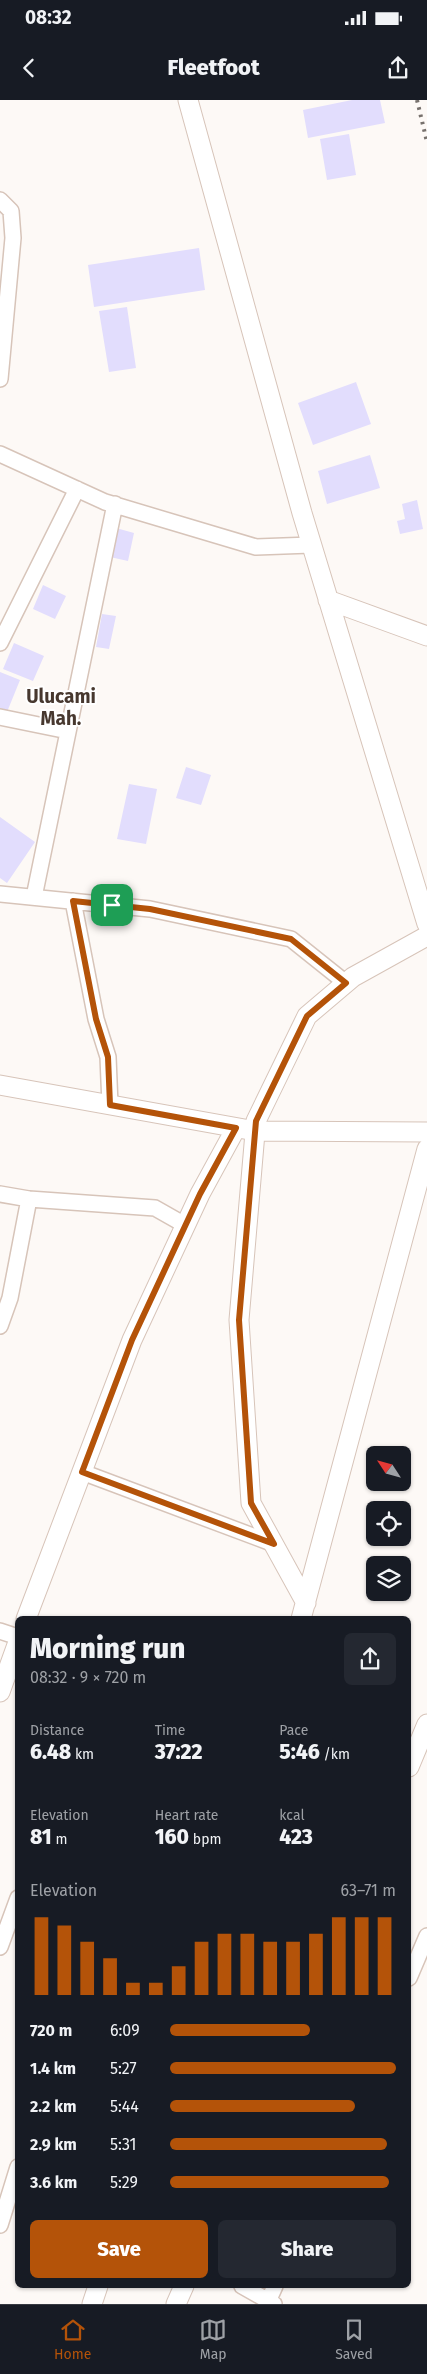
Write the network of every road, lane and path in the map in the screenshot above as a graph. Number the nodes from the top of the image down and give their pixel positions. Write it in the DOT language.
graph roads {
  1 [pos="188,100"];
  2 [pos="0,200"];
  3 [pos="0,378"];
  4 [pos="0,454"];
  5 [pos="77,489"];
  6 [pos="115,504"];
  7 [pos="311,544"];
  8 [pos="328,600"];
  9 [pos="427,636"];
  10 [pos="0,643"];
  11 [pos="0,717"];
  12 [pos="68,732"];
  13 [pos="0,894"];
  14 [pos="34,897"];
  15 [pos="73,901"];
  16 [pos="427,924"];
  17 [pos="427,936"];
  18 [pos="346,983"];
  19 [pos="0,1085"];
  20 [pos="110,1105"];
  21 [pos="236,1128"];
  22 [pos="255,1131"];
  23 [pos="427,1132"];
  24 [pos="427,1149"];
  25 [pos="0,1194"];
  26 [pos="29,1199"];
  27 [pos="185,1225"];
  28 [pos="0,1326"];
  29 [pos="82,1472"];
  30 [pos="274,1544"];
  31 [pos="303,1611"];
  32 [pos="27,1616"];
  33 [pos="0,1631"];
  34 [pos="15,1636"];
  35 [pos="15,1650"];
  36 [pos="0,1692"];
  37 [pos="427,1724"];
  38 [pos="411,1762"];
  39 [pos="15,1906"];
  40 [pos="427,1936"];
  41 [pos="0,1947"];
  42 [pos="411,1973"];
  43 [pos="15,2176"];
  44 [pos="0,2225"];
  45 [pos="97,2288"];
  46 [pos="183,2288"];
  47 [pos="245,2288"];
  48 [pos="274,2288"];
  49 [pos="270,2303"];
  50 [pos="92,2304"];
  51 [pos="176,2304"];
  1 -- 7 [label="street"];
  2 -- 3 [label="street"];
  4 -- 5 [label="street"];
  5 -- 6 [label="street"];
  5 -- 10 [label="street"];
  6 -- 7 [label="street"];
  6 -- 12 [label="street"];
  7 -- 8 [label="street"];
  8 -- 9 [label="street"];
  8 -- 16 [label="street"];
  11 -- 12 [label="street"];
  12 -- 14 [label="street"];
  13 -- 14 [label="street"];
  14 -- 15 [label="street"];
  15 -- 18 [label="street"];
  15 -- 20 [label="street"];
  17 -- 18 [label="street"];
  18 -- 22 [label="street"];
  19 -- 20 [label="street"];
  20 -- 21 [label="street"];
  21 -- 22 [label="street"];
  21 -- 27 [label="street"];
  22 -- 23 [label="street"];
  22 -- 30 [label="street"];
  24 -- 31 [label="street"];
  25 -- 26 [label="street"];
  26 -- 27 [label="street"];
  26 -- 28 [label="street"];
  27 -- 29 [label="street"];
  29 -- 30 [label="street"];
  29 -- 32 [label="street"];
  30 -- 31 [label="street"];
  33 -- 34 [label="street"];
  35 -- 36 [label="street"];
  37 -- 38 [label="street"];
  39 -- 41 [label="street"];
  40 -- 42 [label="street"];
  43 -- 44 [label="street"];
  45 -- 50 [label="street"];
  46 -- 51 [label="street"];
  47 -- 49 [label="street"];
  48 -- 49 [label="street"];
}
